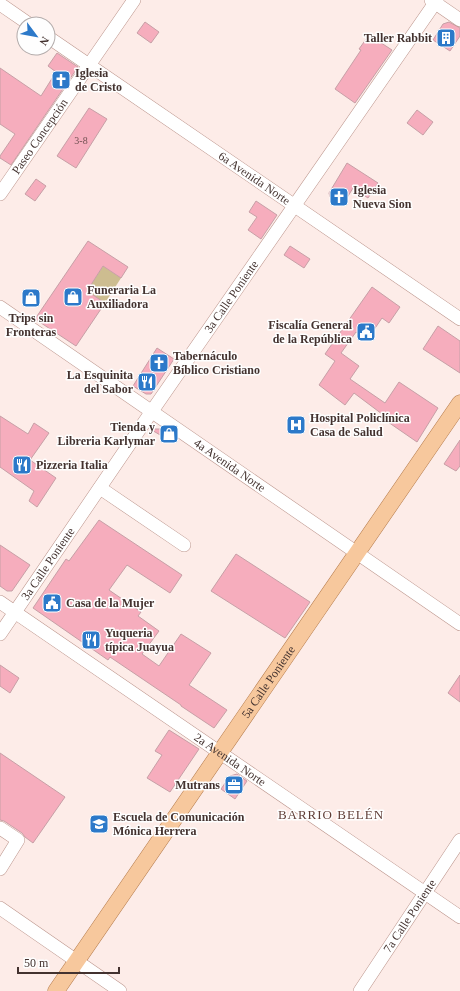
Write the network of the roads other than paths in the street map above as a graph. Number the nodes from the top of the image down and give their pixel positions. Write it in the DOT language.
graph roads {
  1 [pos="134,0"];
  2 [pos="434,1"];
  3 [pos="0,4"];
  4 [pos="17,16"];
  5 [pos="460,20"];
  6 [pos="56,43"];
  7 [pos="89,66"];
  8 [pos="0,194"];
  9 [pos="295,206"];
  10 [pos="0,307"];
  11 [pos="460,319"];
  12 [pos="460,403"];
  13 [pos="152,411"];
  14 [pos="100,488"];
  15 [pos="184,545"];
  16 [pos="357,553"];
  17 [pos="0,602"];
  18 [pos="15,612"];
  19 [pos="460,624"];
  20 [pos="0,634"];
  21 [pos="220,752"];
  22 [pos="0,828"];
  23 [pos="460,840"];
  24 [pos="0,869"];
  25 [pos="425,892"];
  26 [pos="0,908"];
  27 [pos="460,917"];
  28 [pos="76,960"];
  29 [pos="56,991"];
  30 [pos="120,991"];
  31 [pos="360,991"];
  1 -- 7 [label="street, Paseo Concepción"];
  2 -- 5 [label="street"];
  2 -- 9 [label="street, 3a Calle Poniente"];
  3 -- 4 [label="street"];
  6 -- 7 [label="street, 6a Avenida Norte"];
  7 -- 8 [label="street, Paseo Concepción"];
  7 -- 9 [label="street, 6a Avenida Norte"];
  9 -- 11 [label="street, 6a Avenida Norte"];
  9 -- 13 [label="street, 3a Calle Poniente"];
  10 -- 13 [label="street, 4a Avenida Norte"];
  12 -- 16 [label="main road, 5a Calle Poniente"];
  13 -- 14 [label="street, 3a Calle Poniente"];
  13 -- 16 [label="street, 4a Avenida Norte"];
  14 -- 15 [label="street"];
  14 -- 18 [label="street, 3a Calle Poniente"];
  16 -- 19 [label="street, 4a Avenida Norte"];
  16 -- 21 [label="main road, 5a Calle Poniente"];
  17 -- 18 [label="street, 2a Avenida Norte"];
  18 -- 20 [label="street, 3a Calle Poniente"];
  18 -- 21 [label="street, 2a Avenida Norte"];
  21 -- 25 [label="street, 2a Avenida Norte"];
  21 -- 28 [label="main road, 5a Calle Poniente"];
  22 -- 24 [label="street"];
  23 -- 25 [label="street, 7a Calle Poniente"];
  25 -- 27 [label="street, 2a Avenida Norte"];
  25 -- 31 [label="street, 7a Calle Poniente"];
  26 -- 28 [label="street"];
  28 -- 29 [label="main road, 5a Calle Poniente"];
  28 -- 30 [label="street"];
}
